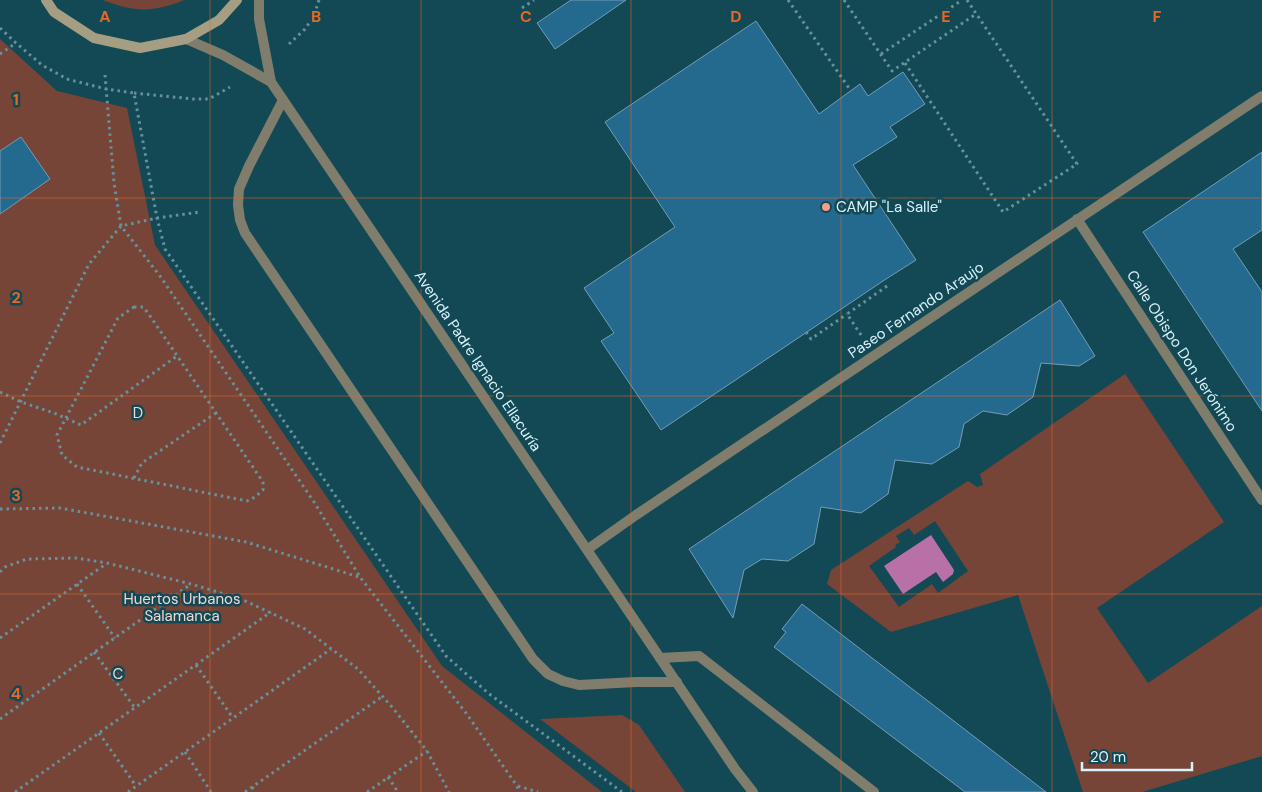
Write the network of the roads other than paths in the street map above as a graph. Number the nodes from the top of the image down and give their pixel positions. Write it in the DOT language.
graph roads {
  1 [pos="46,0"];
  2 [pos="237,0"];
  3 [pos="259,0"];
  4 [pos="186,39"];
  5 [pos="271,82"];
  6 [pos="1262,96"];
  7 [pos="284,100"];
  8 [pos="1077,219"];
  9 [pos="1262,500"];
  10 [pos="588,549"];
  11 [pos="660,658"];
  12 [pos="677,682"];
  13 [pos="752,792"];
  14 [pos="874,792"];
  1 -- 4 [label="main road"];
  2 -- 4 [label="main road"];
  3 -- 5 [label="street, Avenida Padre Ignacio Ellacuría"];
  4 -- 5 [label="street, Avenida Padre Ignacio Ellacuría"];
  5 -- 7 [label="street, Avenida Padre Ignacio Ellacuría"];
  6 -- 8 [label="street, Paseo Fernando Araujo"];
  7 -- 10 [label="street, Avenida Padre Ignacio Ellacuría"];
  7 -- 12 [label="street"];
  8 -- 9 [label="street, Calle Obispo Don Jerónimo"];
  8 -- 10 [label="street, Paseo Fernando Araujo"];
  10 -- 11 [label="street, Avenida Padre Ignacio Ellacuría"];
  11 -- 12 [label="street, Avenida Padre Ignacio Ellacuría"];
  11 -- 14 [label="street"];
  12 -- 13 [label="street, Avenida Padre Ignacio Ellacuría"];
}
